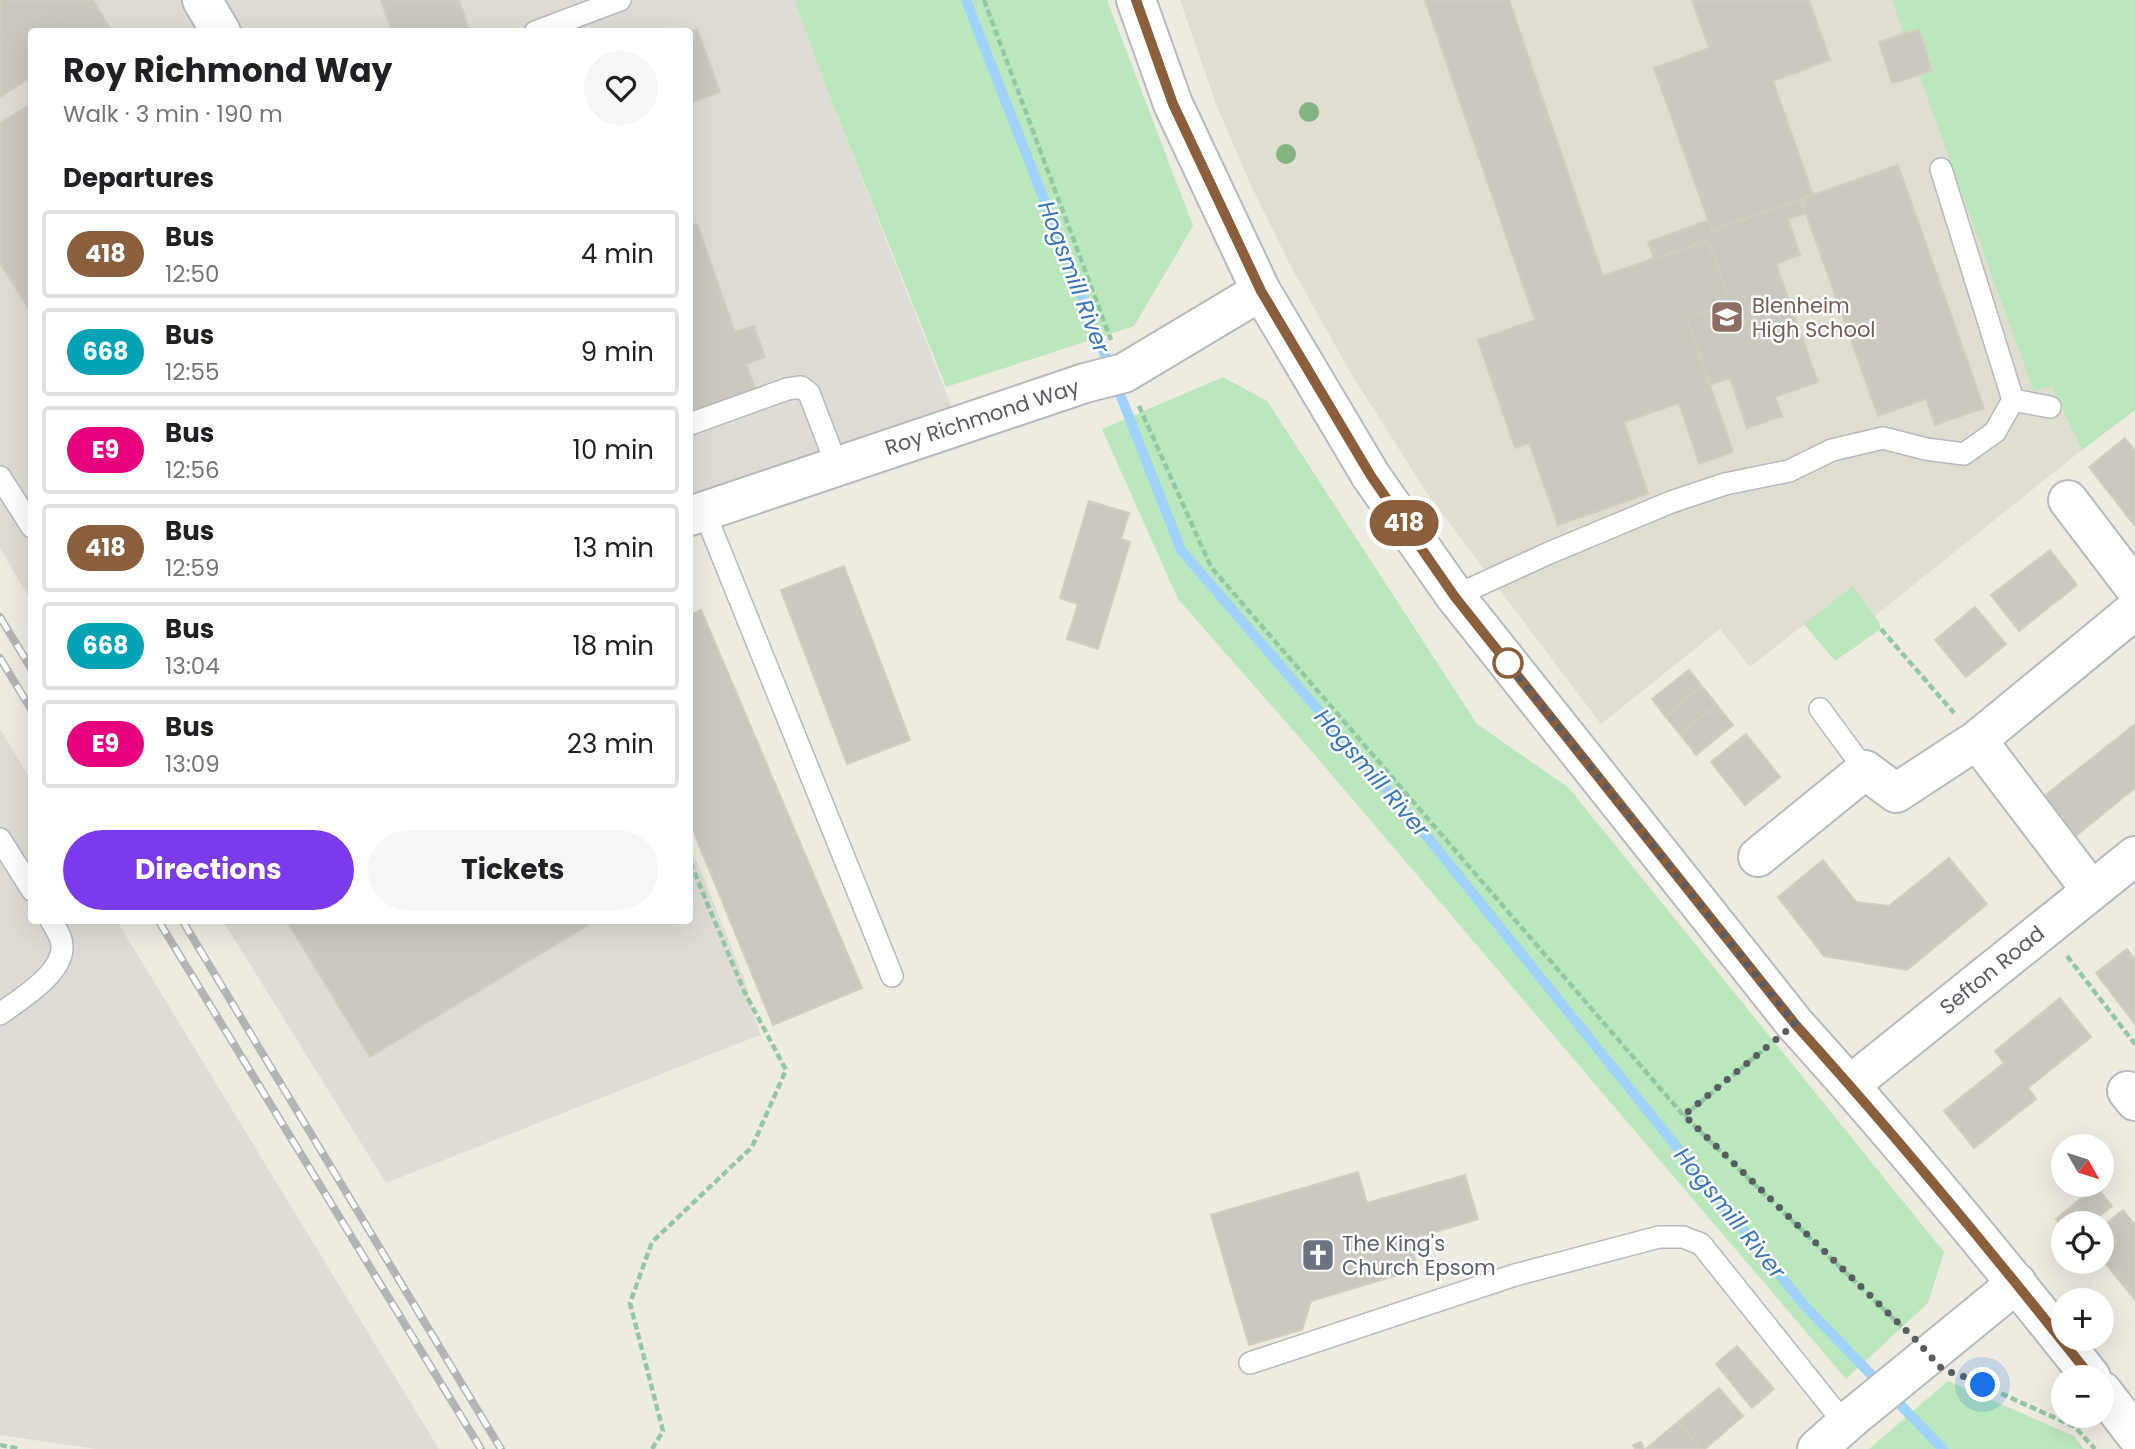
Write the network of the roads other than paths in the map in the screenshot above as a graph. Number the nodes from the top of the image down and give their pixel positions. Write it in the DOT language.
graph roads {
  1 [pos="202,0"];
  2 [pos="620,0"];
  3 [pos="1136,0"];
  4 [pos="219,28"];
  5 [pos="546,28"];
  6 [pos="1941,169"];
  7 [pos="1261,291"];
  8 [pos="2013,400"];
  9 [pos="2050,407"];
  10 [pos="693,423"];
  11 [pos="836,466"];
  12 [pos="0,477"];
  13 [pos="2068,500"];
  14 [pos="697,513"];
  15 [pos="28,521"];
  16 [pos="2135,588"];
  17 [pos="1455,597"];
  18 [pos="2135,610"];
  19 [pos="1820,709"];
  20 [pos="1978,740"];
  21 [pos="1865,770"];
  22 [pos="0,839"];
  23 [pos="2135,856"];
  24 [pos="1758,857"];
  25 [pos="28,884"];
  26 [pos="2091,890"];
  27 [pos="53,924"];
  28 [pos="892,976"];
  29 [pos="0,1014"];
  30 [pos="1850,1085"];
  31 [pos="2017,1283"];
  32 [pos="1250,1363"];
  33 [pos="2082,1365"];
  34 [pos="2114,1407"];
  35 [pos="1838,1430"];
  36 [pos="2135,1434"];
  1 -- 4 [label="street"];
  2 -- 5 [label="lane"];
  3 -- 7 [label="street"];
  6 -- 8 [label="lane"];
  7 -- 11 [label="street, Roy Richmond Way"];
  7 -- 17 [label="street"];
  8 -- 9 [label="lane"];
  8 -- 17 [label="lane"];
  10 -- 11 [label="lane"];
  11 -- 14 [label="street, Roy Richmond Way"];
  12 -- 15 [label="lane"];
  13 -- 16 [label="street"];
  14 -- 28 [label="lane"];
  17 -- 30 [label="street"];
  18 -- 20 [label="street"];
  19 -- 21 [label="lane"];
  20 -- 21 [label="street"];
  20 -- 26 [label="street"];
  21 -- 24 [label="street"];
  22 -- 25 [label="lane"];
  23 -- 26 [label="street, Sefton Road"];
  26 -- 30 [label="street, Sefton Road"];
  27 -- 29 [label="lane"];
  30 -- 31 [label="street"];
  31 -- 33 [label="street"];
  31 -- 35 [label="street"];
  32 -- 35 [label="lane"];
  34 -- 36 [label="street"];
}
